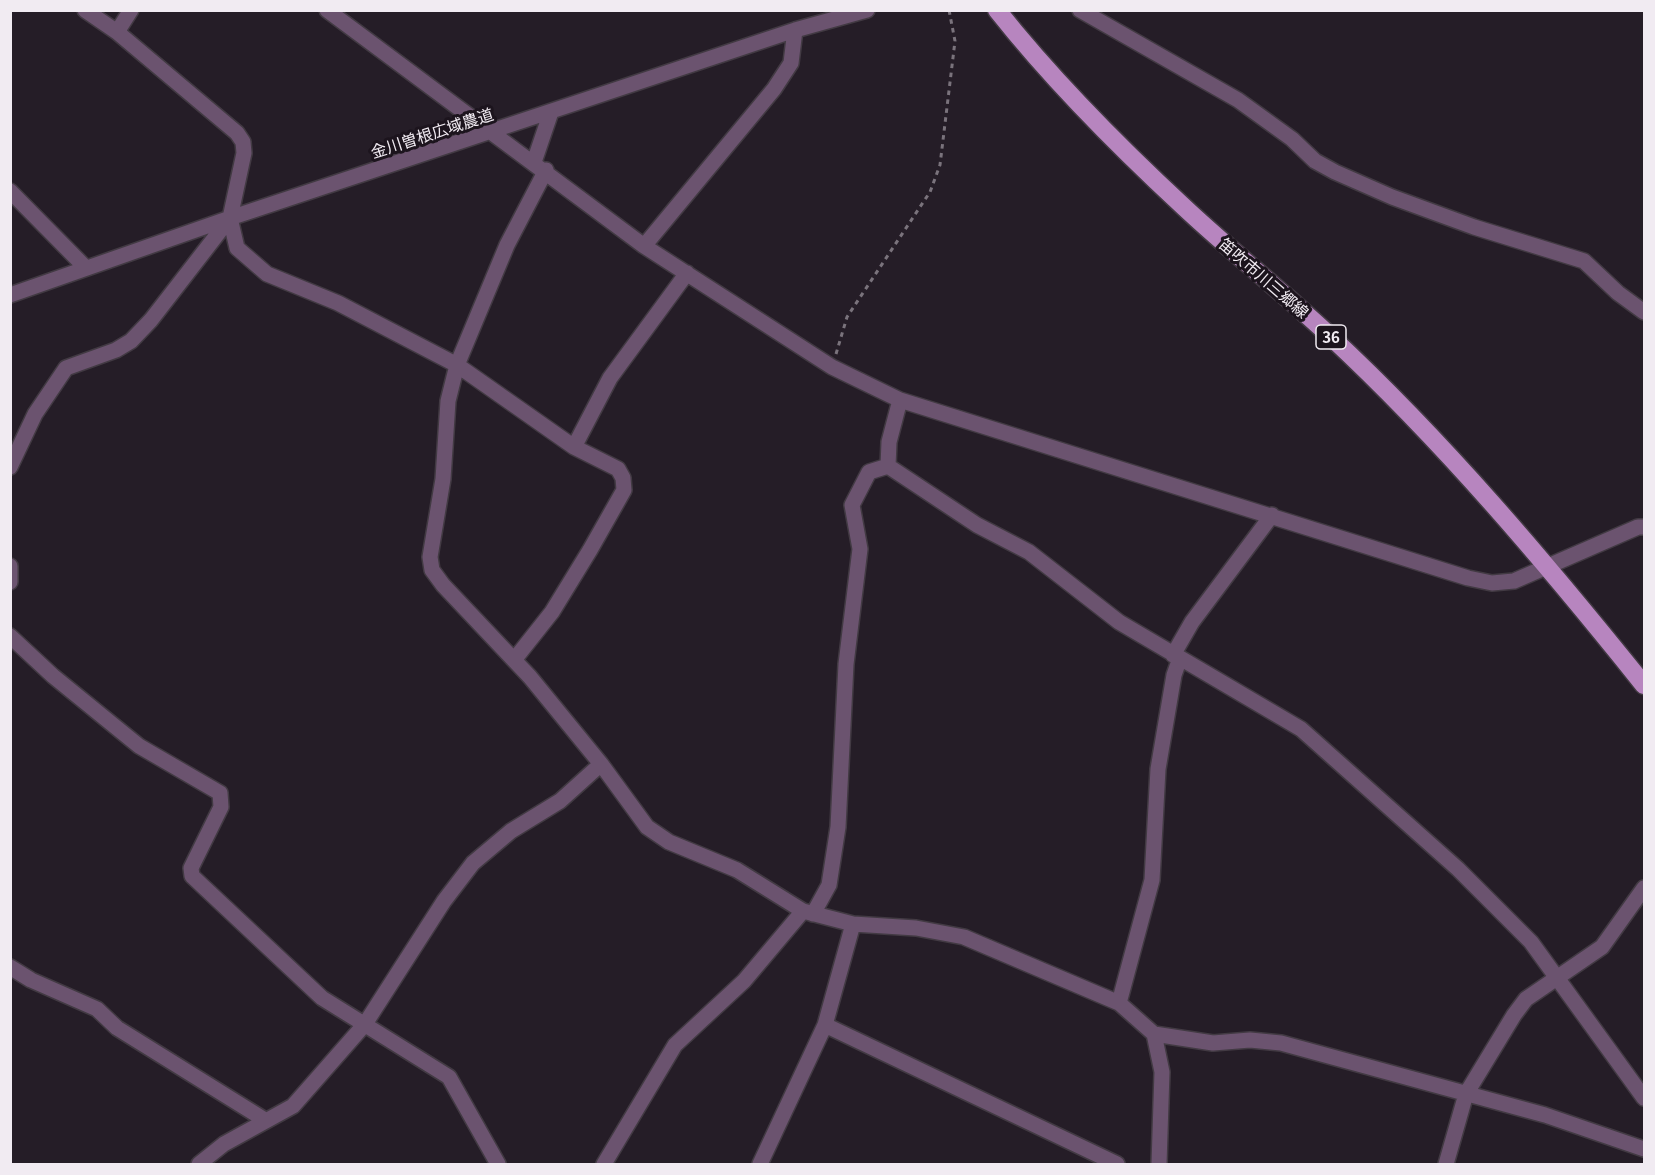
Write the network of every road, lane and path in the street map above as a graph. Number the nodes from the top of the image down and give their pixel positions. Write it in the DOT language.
graph roads {
  1 [pos="85,10"];
  2 [pos="131,10"];
  3 [pos="327,10"];
  4 [pos="867,10"];
  5 [pos="949,10"];
  6 [pos="997,10"];
  7 [pos="1080,10"];
  8 [pos="795,30"];
  9 [pos="117,32"];
  10 [pos="551,112"];
  11 [pos="493,132"];
  12 [pos="540,166"];
  13 [pos="10,191"];
  14 [pos="230,218"];
  15 [pos="644,246"];
  16 [pos="86,268"];
  17 [pos="687,273"];
  18 [pos="10,295"];
  19 [pos="1644,312"];
  20 [pos="457,365"];
  21 [pos="832,367"];
  22 [pos="900,400"];
  23 [pos="574,447"];
  24 [pos="888,466"];
  25 [pos="10,467"];
  26 [pos="1272,515"];
  27 [pos="1644,527"];
  28 [pos="10,566"];
  29 [pos="1548,566"];
  30 [pos="10,582"];
  31 [pos="10,636"];
  32 [pos="1177,656"];
  33 [pos="513,660"];
  34 [pos="1644,685"];
  35 [pos="601,764"];
  36 [pos="1644,888"];
  37 [pos="808,912"];
  38 [pos="853,924"];
  39 [pos="10,967"];
  40 [pos="1556,978"];
  41 [pos="1119,1003"];
  42 [pos="365,1024"];
  43 [pos="825,1025"];
  44 [pos="1154,1034"];
  45 [pos="1466,1094"];
  46 [pos="1644,1098"];
  47 [pos="264,1120"];
  48 [pos="1644,1149"];
  49 [pos="199,1164"];
  50 [pos="498,1164"];
  51 [pos="604,1164"];
  52 [pos="760,1164"];
  53 [pos="1117,1164"];
  54 [pos="1159,1164"];
  55 [pos="1446,1164"];
  1 -- 9 [label="street"];
  2 -- 9 [label="street"];
  3 -- 11 [label="street"];
  4 -- 8 [label="street, 金川曽根広域農道"];
  5 -- 21 [label="path"];
  6 -- 29 [label="main road, 笛吹市川三郷線 / 36"];
  7 -- 19 [label="street"];
  8 -- 10 [label="street, 金川曽根広域農道"];
  8 -- 15 [label="street"];
  9 -- 14 [label="street"];
  10 -- 11 [label="street, 金川曽根広域農道"];
  10 -- 12 [label="street"];
  11 -- 12 [label="street"];
  11 -- 14 [label="street, 金川曽根広域農道"];
  12 -- 15 [label="street"];
  12 -- 20 [label="street"];
  13 -- 16 [label="street"];
  14 -- 16 [label="street, 金川曽根広域農道"];
  14 -- 20 [label="street"];
  14 -- 25 [label="street"];
  15 -- 17 [label="street"];
  16 -- 18 [label="street, 金川曽根広域農道"];
  17 -- 21 [label="street"];
  17 -- 23 [label="street"];
  20 -- 23 [label="street"];
  20 -- 33 [label="street"];
  21 -- 22 [label="street"];
  22 -- 24 [label="street"];
  22 -- 26 [label="street"];
  23 -- 33 [label="street"];
  24 -- 32 [label="street"];
  24 -- 37 [label="street"];
  26 -- 29 [label="street"];
  26 -- 32 [label="street"];
  27 -- 29 [label="street"];
  28 -- 30 [label="street"];
  29 -- 34 [label="main road, 笛吹市川三郷線 / 36"];
  31 -- 42 [label="street"];
  32 -- 40 [label="street"];
  32 -- 41 [label="street"];
  33 -- 35 [label="street"];
  35 -- 37 [label="street"];
  35 -- 42 [label="street"];
  36 -- 40 [label="street"];
  37 -- 38 [label="street"];
  37 -- 51 [label="street"];
  38 -- 41 [label="street"];
  38 -- 43 [label="street"];
  39 -- 47 [label="street"];
  40 -- 45 [label="street"];
  40 -- 46 [label="street"];
  41 -- 44 [label="street"];
  42 -- 47 [label="street"];
  42 -- 50 [label="street"];
  43 -- 52 [label="street"];
  43 -- 53 [label="street"];
  44 -- 45 [label="street"];
  44 -- 54 [label="street"];
  45 -- 48 [label="street"];
  45 -- 55 [label="street"];
  47 -- 49 [label="street"];
}
